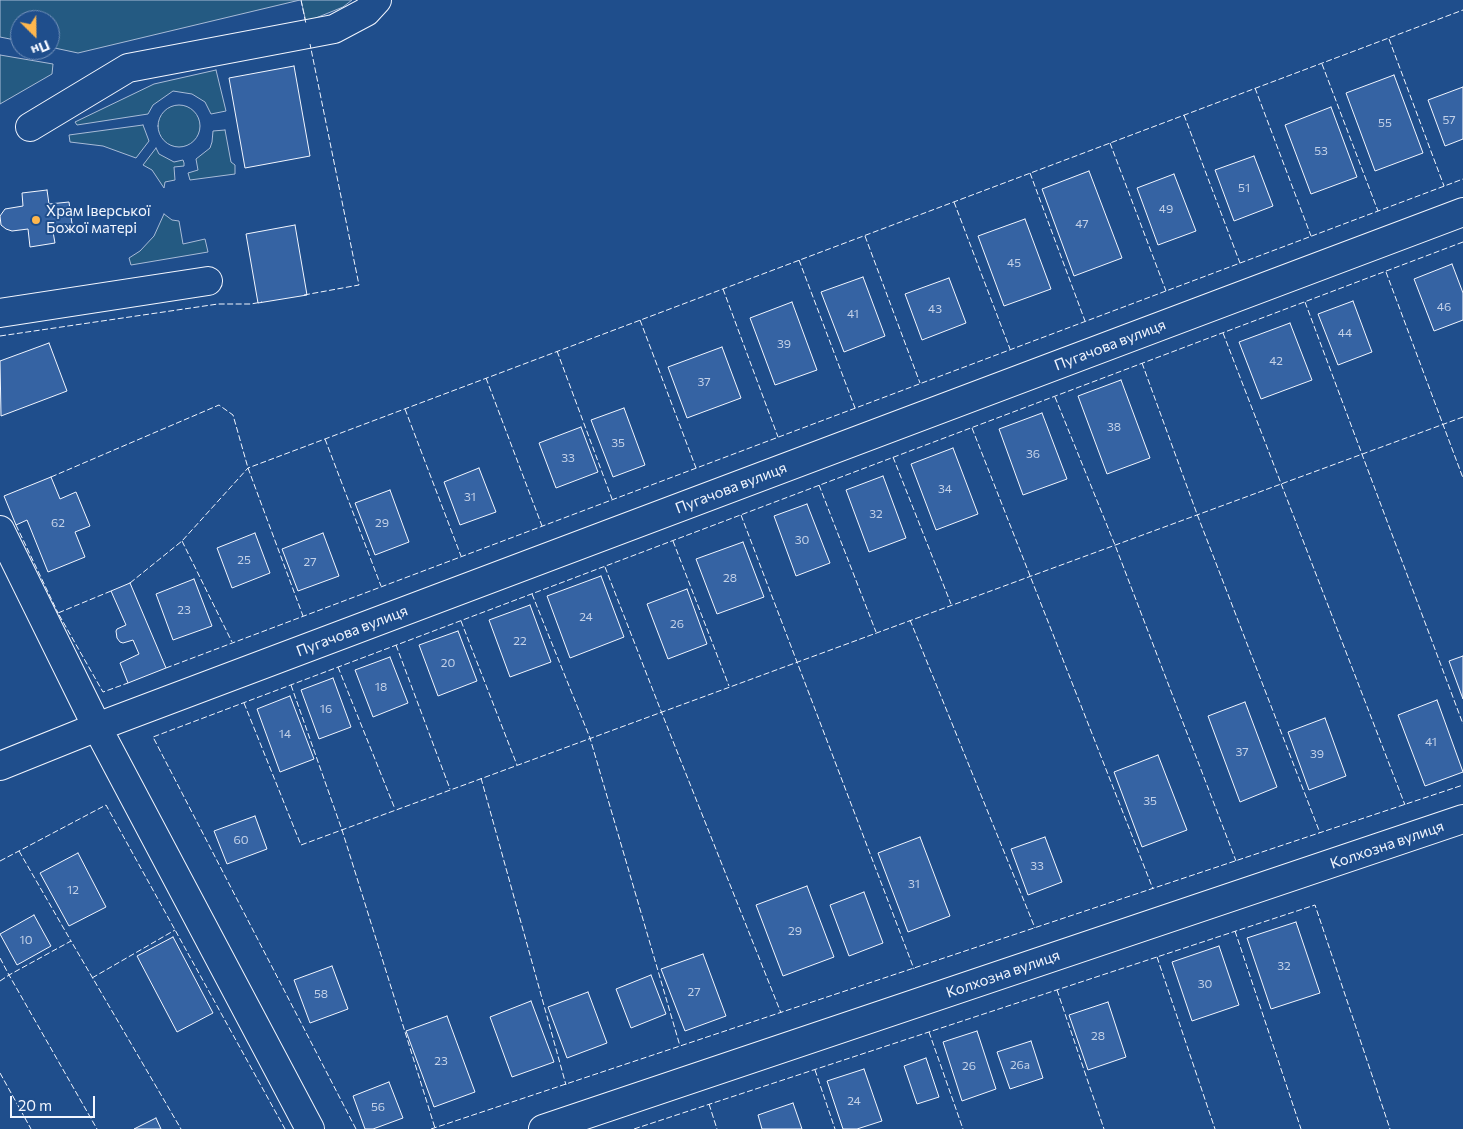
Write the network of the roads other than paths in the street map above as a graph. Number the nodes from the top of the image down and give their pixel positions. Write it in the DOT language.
graph roads {
  1 [pos="377,0"];
  2 [pos="30,127"];
  3 [pos="1463,212"];
  4 [pos="208,280"];
  5 [pos="0,313"];
  6 [pos="0,530"];
  7 [pos="98,727"];
  8 [pos="0,766"];
  9 [pos="1463,819"];
  10 [pos="310,1129"];
  11 [pos="543,1129"];
  1 -- 2 [label="street"];
  3 -- 7 [label="street, Пугачова вулиця"];
  4 -- 5 [label="street"];
  6 -- 7 [label="street"];
  7 -- 8 [label="street, Пугачова вулиця"];
  7 -- 10 [label="street"];
  9 -- 11 [label="street, Колхозна вулиця"];
}
